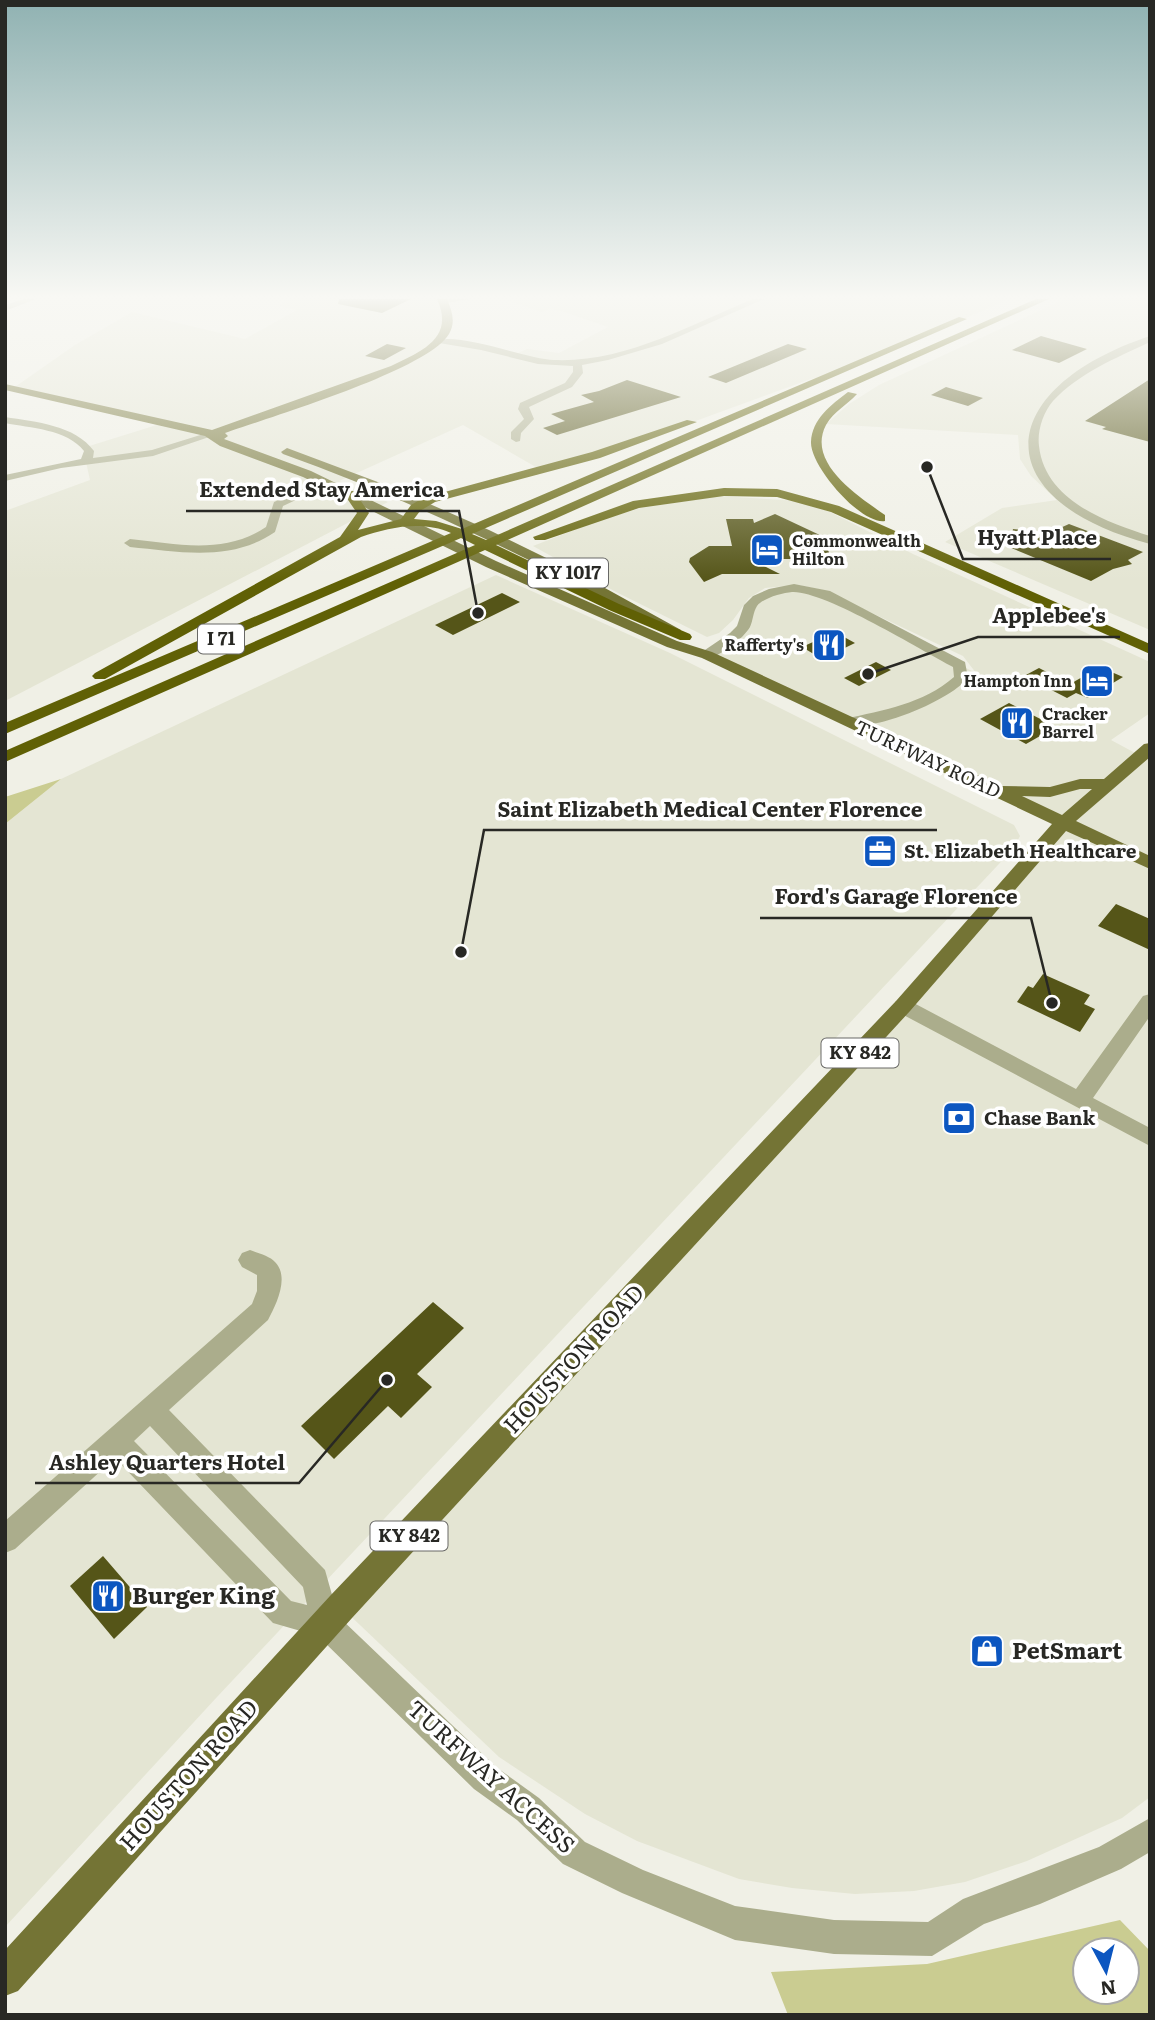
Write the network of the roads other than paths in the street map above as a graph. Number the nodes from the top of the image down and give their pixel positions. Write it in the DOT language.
graph roads {
  1 [pos="32,393"];
  2 [pos="326,393"];
  3 [pos="550,393"];
  4 [pos="770,393"];
  5 [pos="793,393"];
  6 [pos="832,393"];
  7 [pos="855,393"];
  8 [pos="1056,393"];
  9 [pos="5,420"];
  10 [pos="210,435"];
  11 [pos="516,439"];
  12 [pos="86,462"];
  13 [pos="40,469"];
  14 [pos="5,470"];
  15 [pos="5,478"];
  16 [pos="322,482"];
  17 [pos="350,494"];
  18 [pos="399,494"];
  19 [pos="448,494"];
  20 [pos="421,504"];
  21 [pos="406,521"];
  22 [pos="132,540"];
  23 [pos="343,540"];
  24 [pos="1150,540"];
  25 [pos="467,561"];
  26 [pos="685,637"];
  27 [pos="1150,641"];
  28 [pos="1150,650"];
  29 [pos="707,655"];
  30 [pos="932,698"];
  31 [pos="850,722"];
  32 [pos="5,728"];
  33 [pos="877,735"];
  34 [pos="1150,748"];
  35 [pos="5,757"];
  36 [pos="1105,784"];
  37 [pos="990,788"];
  38 [pos="1064,822"];
  39 [pos="1150,863"];
  40 [pos="1150,1001"];
  41 [pos="903,1006"];
  42 [pos="1079,1101"];
  43 [pos="1150,1138"];
  44 [pos="250,1260"];
  45 [pos="152,1410"];
  46 [pos="117,1441"];
  47 [pos="5,1539"];
  48 [pos="326,1624"];
  49 [pos="1150,1834"];
  50 [pos="5,1978"];
  1 -- 10 [label="main road, TURFWAY ROAD / KY 1017"];
  2 -- 10 [label="main road"];
  3 -- 11 [label="street"];
  4 -- 19 [label="highway"];
  5 -- 32 [label="highway, I 71"];
  6 -- 25 [label="highway"];
  7 -- 27 [label="highway"];
  8 -- 24 [label="street"];
  9 -- 12 [label="street"];
  10 -- 12 [label="street"];
  10 -- 16 [label="main road, TURFWAY ROAD / KY 1017"];
  10 -- 18 [label="main road, TURFWAY ROAD / KY 1017"];
  12 -- 13 [label="street"];
  13 -- 14 [label="street"];
  13 -- 15 [label="street"];
  16 -- 17 [label="main road, TURFWAY ROAD / KY 1017"];
  16 -- 22 [label="street"];
  17 -- 21 [label="main road, TURFWAY ROAD / KY 1017"];
  17 -- 23 [label="highway"];
  18 -- 19 [label="highway"];
  18 -- 20 [label="main road, TURFWAY ROAD / KY 1017"];
  19 -- 20 [label="highway"];
  20 -- 21 [label="highway"];
  20 -- 26 [label="main road, TURFWAY ROAD / KY 1017"];
  21 -- 23 [label="highway"];
  21 -- 26 [label="highway"];
  21 -- 29 [label="main road, TURFWAY ROAD / KY 1017"];
  23 -- 32 [label="highway"];
  25 -- 28 [label="highway"];
  25 -- 35 [label="highway, I 71"];
  26 -- 29 [label="main road, TURFWAY ROAD / KY 1017"];
  29 -- 30 [label="street"];
  29 -- 31 [label="main road, TURFWAY ROAD / KY 1017"];
  30 -- 31 [label="street"];
  30 -- 33 [label="street"];
  31 -- 33 [label="main road, TURFWAY ROAD / KY 1017"];
  33 -- 37 [label="main road, TURFWAY ROAD / KY 1017"];
  34 -- 36 [label="main road, HOUSTON ROAD / KY 842"];
  36 -- 37 [label="main road"];
  36 -- 38 [label="main road, HOUSTON ROAD / KY 842"];
  37 -- 38 [label="main road, TURFWAY ROAD / KY 1017"];
  38 -- 39 [label="main road, TURFWAY ROAD / KY 1017"];
  38 -- 41 [label="main road, HOUSTON ROAD / KY 842"];
  40 -- 42 [label="street"];
  41 -- 42 [label="street"];
  41 -- 48 [label="main road, HOUSTON ROAD / KY 842"];
  42 -- 43 [label="street"];
  44 -- 45 [label="street"];
  45 -- 46 [label="street"];
  45 -- 48 [label="street"];
  46 -- 47 [label="street"];
  46 -- 48 [label="street"];
  48 -- 49 [label="street, TURFWAY ACCESS"];
  48 -- 50 [label="main road, HOUSTON ROAD / KY 842"];
}
